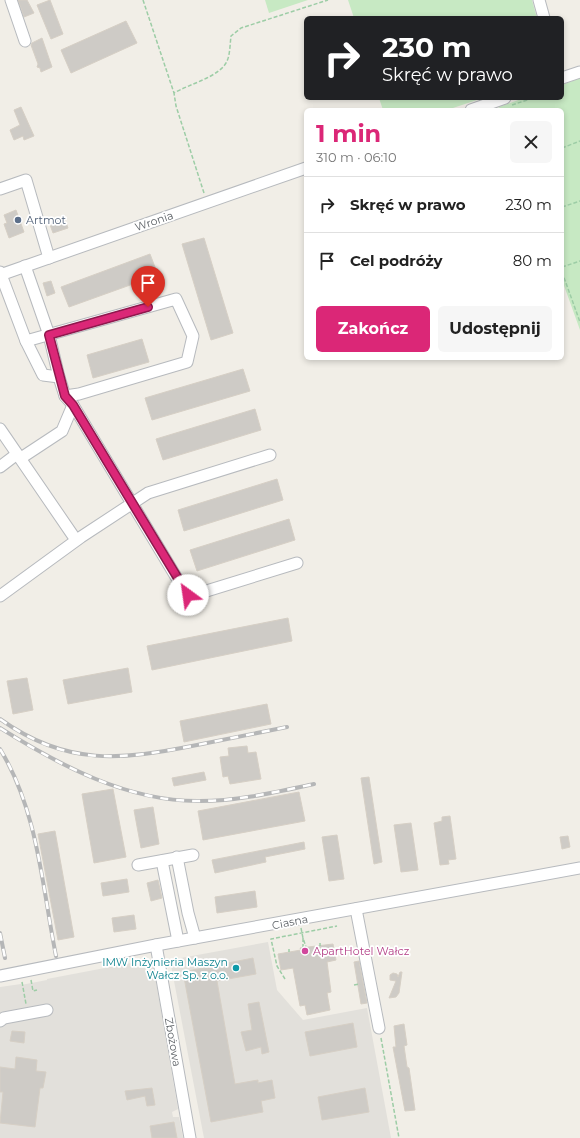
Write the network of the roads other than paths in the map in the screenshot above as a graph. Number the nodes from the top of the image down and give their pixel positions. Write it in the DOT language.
graph roads {
  1 [pos="11,0"];
  2 [pos="540,0"];
  3 [pos="544,16"];
  4 [pos="25,41"];
  5 [pos="580,72"];
  6 [pos="564,77"];
  7 [pos="508,102"];
  8 [pos="480,108"];
  9 [pos="304,169"];
  10 [pos="0,189"];
  11 [pos="49,258"];
  12 [pos="26,266"];
  13 [pos="0,274"];
  14 [pos="49,335"];
  15 [pos="26,341"];
  16 [pos="59,378"];
  17 [pos="65,396"];
  18 [pos="73,405"];
  19 [pos="0,429"];
  20 [pos="270,455"];
  21 [pos="19,456"];
  22 [pos="0,467"];
  23 [pos="132,503"];
  24 [pos="76,540"];
  25 [pos="297,563"];
  26 [pos="0,596"];
  27 [pos="193,855"];
  28 [pos="177,858"];
  29 [pos="162,861"];
  30 [pos="138,865"];
  31 [pos="580,868"];
  32 [pos="356,909"];
  33 [pos="195,938"];
  34 [pos="178,941"];
  35 [pos="156,945"];
  36 [pos="0,976"];
  37 [pos="47,1010"];
  38 [pos="0,1021"];
  39 [pos="380,1028"];
  40 [pos="190,1138"];
  1 -- 4 [label="street"];
  2 -- 3 [label="street"];
  5 -- 6 [label="street"];
  7 -- 8 [label="street"];
  9 -- 11 [label="street, Wronia"];
  10 -- 11 [label="street"];
  11 -- 12 [label="street, Wronia"];
  12 -- 13 [label="street, Wronia"];
  12 -- 14 [label="street"];
  13 -- 15 [label="street"];
  14 -- 15 [label="street"];
  14 -- 16 [label="street"];
  14 -- 17 [label="street"];
  15 -- 16 [label="street"];
  16 -- 17 [label="street"];
  17 -- 18 [label="street"];
  18 -- 21 [label="street"];
  18 -- 23 [label="street"];
  19 -- 21 [label="street"];
  20 -- 23 [label="street"];
  21 -- 22 [label="street"];
  21 -- 24 [label="street"];
  23 -- 24 [label="street"];
  23 -- 25 [label="street"];
  24 -- 26 [label="street"];
  27 -- 28 [label="street"];
  28 -- 29 [label="street"];
  28 -- 33 [label="street"];
  29 -- 30 [label="street"];
  29 -- 34 [label="street"];
  31 -- 32 [label="street, Ciasna"];
  32 -- 33 [label="street, Ciasna"];
  32 -- 39 [label="street"];
  33 -- 34 [label="street, Ciasna"];
  34 -- 35 [label="street, Ciasna"];
  35 -- 36 [label="street, Ciasna"];
  35 -- 40 [label="street, Zbożowa"];
  37 -- 38 [label="street"];
}
